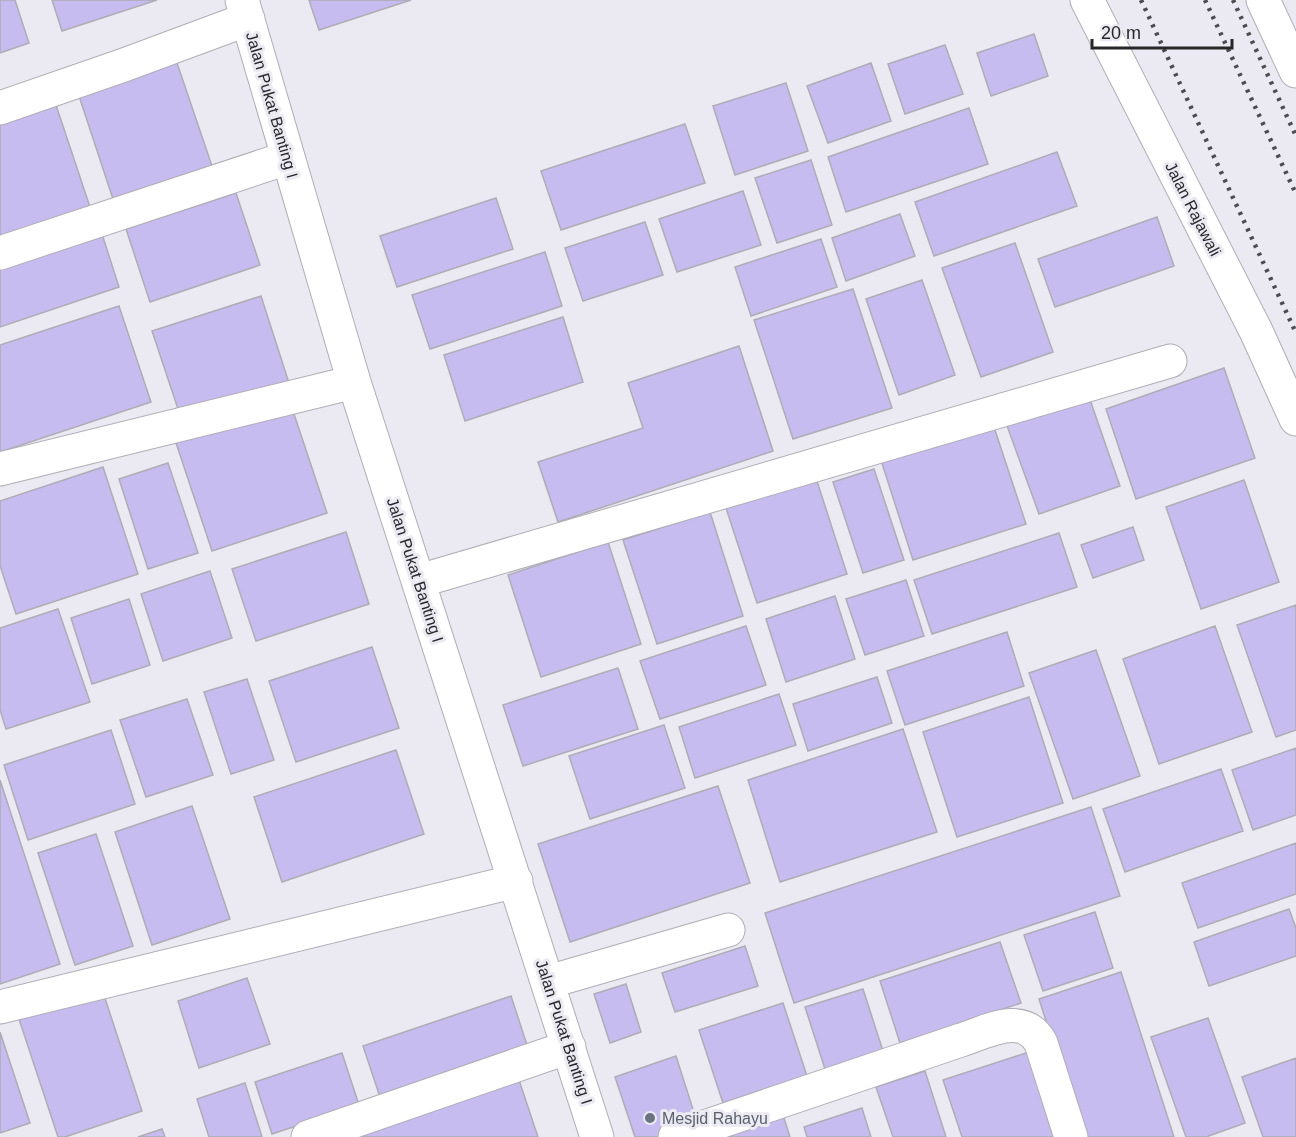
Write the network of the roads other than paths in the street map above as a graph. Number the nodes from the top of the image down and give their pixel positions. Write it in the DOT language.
graph roads {
  1 [pos="1088,0"];
  2 [pos="1263,0"];
  3 [pos="245,10"];
  4 [pos="1296,71"];
  5 [pos="0,108"];
  6 [pos="287,158"];
  7 [pos="0,253"];
  8 [pos="1170,361"];
  9 [pos="354,382"];
  10 [pos="1296,419"];
  11 [pos="0,469"];
  12 [pos="419,581"];
  13 [pos="516,881"];
  14 [pos="728,930"];
  15 [pos="548,982"];
  16 [pos="0,1006"];
  17 [pos="569,1047"];
  18 [pos="309,1137"];
  19 [pos="597,1137"];
  20 [pos="675,1137"];
  21 [pos="1071,1137"];
  1 -- 10 [label="street, Jalan Rajawali"];
  2 -- 4 [label="street"];
  3 -- 5 [label="street"];
  3 -- 6 [label="street, Jalan Pukat Banting I"];
  6 -- 7 [label="street"];
  6 -- 9 [label="street, Jalan Pukat Banting I"];
  8 -- 12 [label="street"];
  9 -- 11 [label="street"];
  9 -- 12 [label="street, Jalan Pukat Banting I"];
  12 -- 13 [label="street, Jalan Pukat Banting I"];
  13 -- 15 [label="street, Jalan Pukat Banting I"];
  13 -- 16 [label="street"];
  14 -- 15 [label="street"];
  15 -- 17 [label="street, Jalan Pukat Banting I"];
  17 -- 18 [label="street"];
  17 -- 19 [label="street, Jalan Pukat Banting I"];
  20 -- 21 [label="street"];
}
